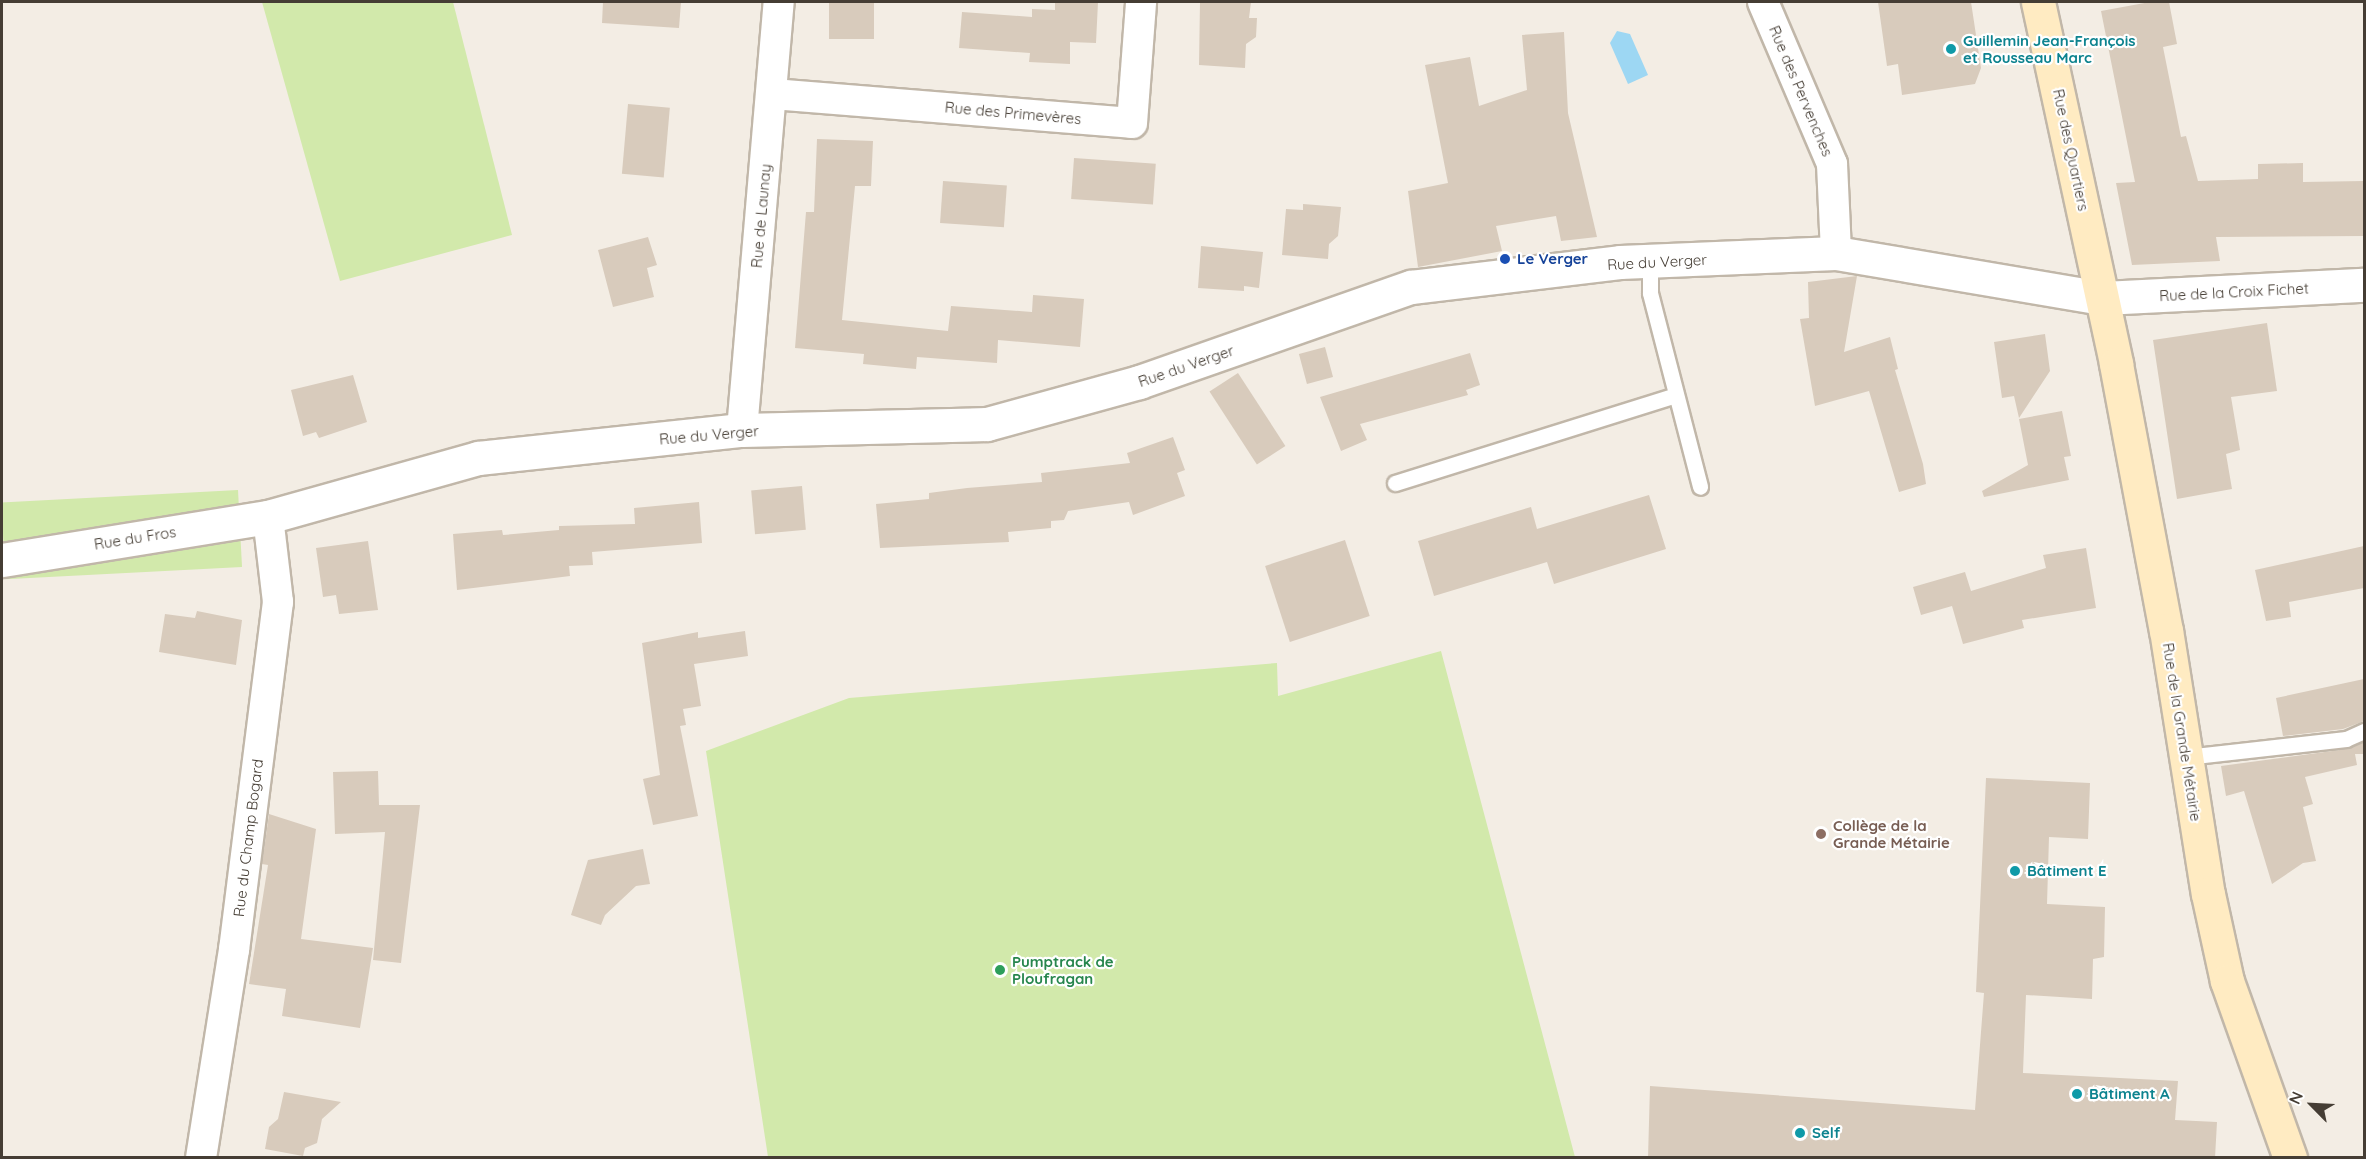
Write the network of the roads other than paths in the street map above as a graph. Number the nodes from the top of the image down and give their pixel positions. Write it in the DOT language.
graph roads {
  1 [pos="779,2"];
  2 [pos="1141,2"];
  3 [pos="1763,2"];
  4 [pos="2038,2"];
  5 [pos="772,94"];
  6 [pos="1836,253"];
  7 [pos="1650,261"];
  8 [pos="2364,285"];
  9 [pos="2103,298"];
  10 [pos="1676,395"];
  11 [pos="742,430"];
  12 [pos="1395,483"];
  13 [pos="1700,487"];
  14 [pos="268,517"];
  15 [pos="2,560"];
  16 [pos="2364,731"];
  17 [pos="2186,757"];
  18 [pos="201,1158"];
  19 [pos="2290,1158"];
  1 -- 5 [label="street, Rue de Launay"];
  2 -- 5 [label="street, Rue des Primevères"];
  3 -- 6 [label="street, Rue des Pervenches"];
  4 -- 9 [label="main road, Rue des Quartiers"];
  5 -- 11 [label="street, Rue de Launay"];
  6 -- 7 [label="street, Rue du Verger"];
  6 -- 9 [label="street, Rue du Verger"];
  7 -- 10 [label="lane"];
  7 -- 11 [label="street, Rue du Verger"];
  8 -- 9 [label="street, Rue de la Croix Fichet"];
  9 -- 17 [label="main road, Rue de la Grande Métairie"];
  10 -- 12 [label="lane"];
  10 -- 13 [label="lane"];
  11 -- 14 [label="street, Rue du Verger"];
  14 -- 15 [label="street, Rue du Fros"];
  14 -- 18 [label="street, Rue du Champ Bogard"];
  16 -- 17 [label="lane"];
  17 -- 19 [label="main road, Rue de la Grande Métairie"];
}
